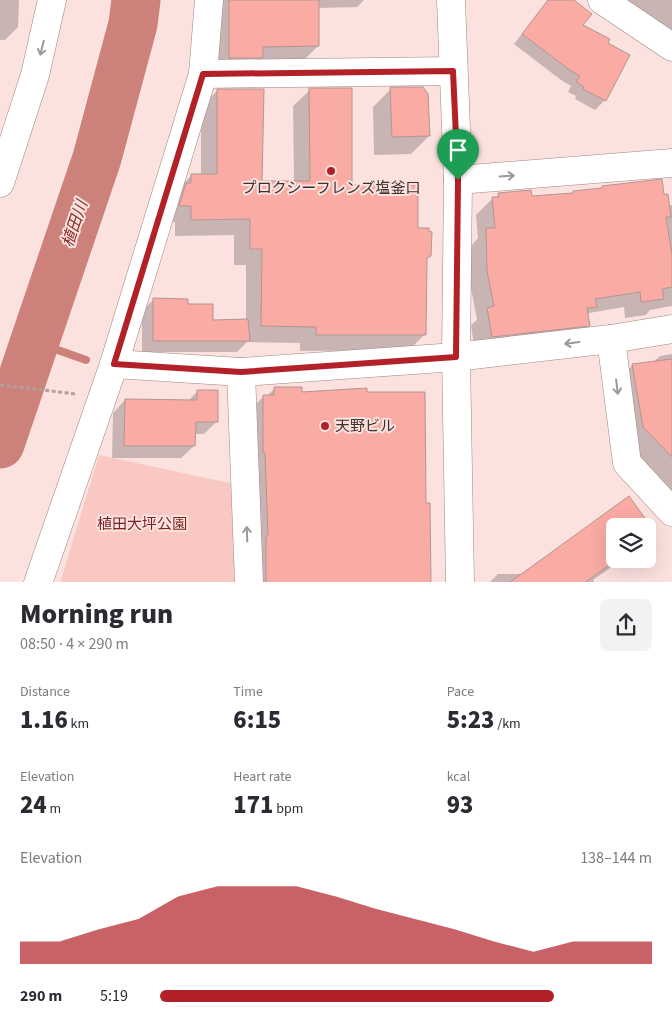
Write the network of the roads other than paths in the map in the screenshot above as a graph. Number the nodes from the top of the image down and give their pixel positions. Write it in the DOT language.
graph roads {
  1 [pos="52,0"];
  2 [pos="209,0"];
  3 [pos="451,0"];
  4 [pos="602,0"];
  5 [pos="672,47"];
  6 [pos="453,71"];
  7 [pos="203,74"];
  8 [pos="6,144"];
  9 [pos="672,163"];
  10 [pos="458,180"];
  11 [pos="0,183"];
  12 [pos="672,329"];
  13 [pos="611,339"];
  14 [pos="456,357"];
  15 [pos="114,364"];
  16 [pos="241,372"];
  17 [pos="672,512"];
  18 [pos="38,582"];
  19 [pos="249,582"];
  20 [pos="460,582"];
  1 -- 8 [label="street, one-way"];
  2 -- 7 [label="street"];
  3 -- 6 [label="street"];
  4 -- 5 [label="street"];
  6 -- 7 [label="street"];
  6 -- 10 [label="street"];
  7 -- 15 [label="street"];
  8 -- 11 [label="street"];
  10 -- 9 [label="street, one-way"];
  10 -- 14 [label="street"];
  12 -- 13 [label="street"];
  13 -- 14 [label="street, one-way"];
  13 -- 17 [label="street, one-way"];
  14 -- 16 [label="street"];
  14 -- 20 [label="street"];
  15 -- 16 [label="street"];
  15 -- 18 [label="street"];
  19 -- 16 [label="street, one-way"];
}
